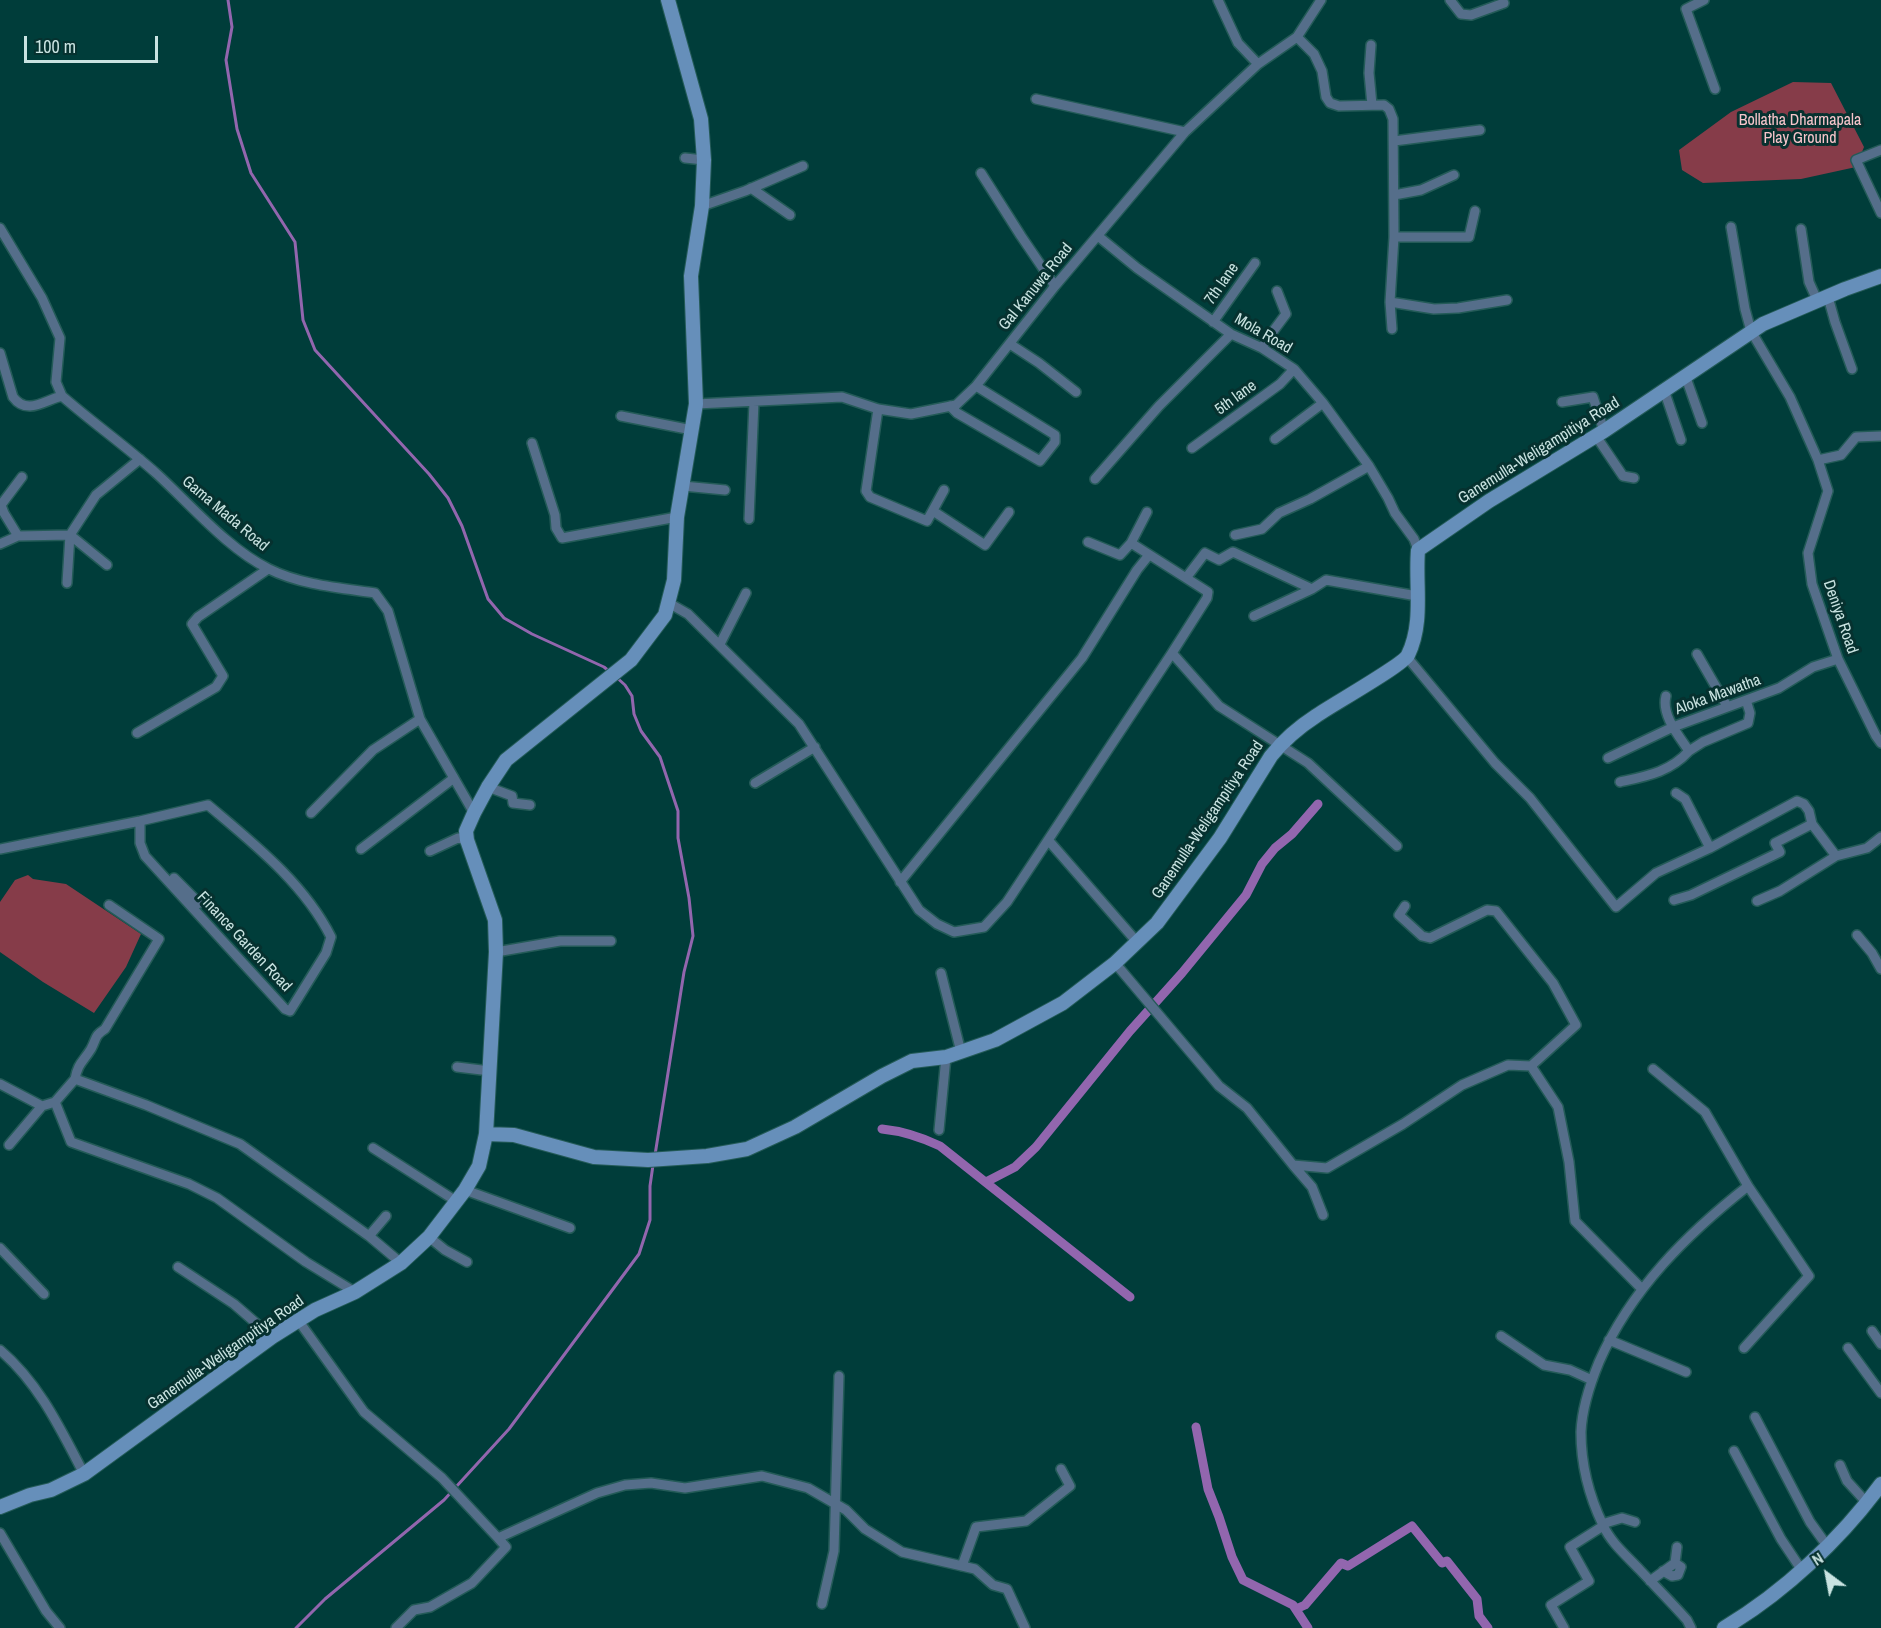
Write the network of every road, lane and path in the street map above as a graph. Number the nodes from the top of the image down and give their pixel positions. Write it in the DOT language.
graph roads {
  1 [pos="668,0"];
  2 [pos="1218,0"];
  3 [pos="1321,0"];
  4 [pos="1450,0"];
  5 [pos="1704,0"];
  6 [pos="1504,3"];
  7 [pos="1684,4"];
  8 [pos="1297,37"];
  9 [pos="1371,45"];
  10 [pos="1258,64"];
  11 [pos="1715,89"];
  12 [pos="1036,99"];
  13 [pos="1372,105"];
  14 [pos="1480,130"];
  15 [pos="1185,132"];
  16 [pos="1394,141"];
  17 [pos="1880,147"];
  18 [pos="685,158"];
  19 [pos="704,160"];
  20 [pos="803,166"];
  21 [pos="981,172"];
  22 [pos="1454,175"];
  23 [pos="751,188"];
  24 [pos="1394,195"];
  25 [pos="702,206"];
  26 [pos="1475,211"];
  27 [pos="1881,213"];
  28 [pos="790,215"];
  29 [pos="1731,227"];
  30 [pos="0,228"];
  31 [pos="1800,229"];
  32 [pos="1098,236"];
  33 [pos="1394,237"];
  34 [pos="1255,263"];
  35 [pos="1881,276"];
  36 [pos="1055,286"];
  37 [pos="1277,291"];
  38 [pos="1823,299"];
  39 [pos="1507,300"];
  40 [pos="1390,302"];
  41 [pos="1213,322"];
  42 [pos="1392,329"];
  43 [pos="1751,331"];
  44 [pos="1231,334"];
  45 [pos="1010,344"];
  46 [pos="1262,348"];
  47 [pos="0,353"];
  48 [pos="1294,369"];
  49 [pos="1852,369"];
  50 [pos="1685,375"];
  51 [pos="976,386"];
  52 [pos="1664,390"];
  53 [pos="1076,392"];
  54 [pos="62,396"];
  55 [pos="754,402"];
  56 [pos="1562,402"];
  57 [pos="1323,403"];
  58 [pos="696,404"];
  59 [pos="950,406"];
  60 [pos="878,409"];
  61 [pos="621,416"];
  62 [pos="1702,423"];
  63 [pos="692,430"];
  64 [pos="1600,433"];
  65 [pos="1881,436"];
  66 [pos="1275,439"];
  67 [pos="1681,440"];
  68 [pos="532,443"];
  69 [pos="1192,448"];
  70 [pos="140,459"];
  71 [pos="1818,460"];
  72 [pos="1369,466"];
  73 [pos="22,477"];
  74 [pos="1634,478"];
  75 [pos="1095,479"];
  76 [pos="683,486"];
  77 [pos="725,490"];
  78 [pos="944,490"];
  79 [pos="933,511"];
  80 [pos="1009,512"];
  81 [pos="1147,512"];
  82 [pos="677,517"];
  83 [pos="749,519"];
  84 [pos="70,535"];
  85 [pos="1235,535"];
  86 [pos="18,536"];
  87 [pos="1088,542"];
  88 [pos="1131,543"];
  89 [pos="0,544"];
  90 [pos="1418,550"];
  91 [pos="1149,555"];
  92 [pos="107,565"];
  93 [pos="267,569"];
  94 [pos="1186,578"];
  95 [pos="67,583"];
  96 [pos="1312,588"];
  97 [pos="746,593"];
  98 [pos="1417,596"];
  99 [pos="667,602"];
  100 [pos="1254,616"];
  101 [pos="720,644"];
  102 [pos="1172,653"];
  103 [pos="1697,654"];
  104 [pos="1407,657"];
  105 [pos="1838,659"];
  106 [pos="1666,696"];
  107 [pos="1746,700"];
  108 [pos="1727,706"];
  109 [pos="420,719"];
  110 [pos="1673,727"];
  111 [pos="137,733"];
  112 [pos="1881,743"];
  113 [pos="1280,745"];
  114 [pos="815,747"];
  115 [pos="1689,752"];
  116 [pos="1608,758"];
  117 [pos="454,778"];
  118 [pos="1620,782"];
  119 [pos="755,783"];
  120 [pos="488,787"];
  121 [pos="1677,793"];
  122 [pos="530,805"];
  123 [pos="311,813"];
  124 [pos="474,813"];
  125 [pos="140,821"];
  126 [pos="1812,824"];
  127 [pos="1881,837"];
  128 [pos="467,840"];
  129 [pos="1049,841"];
  130 [pos="1397,846"];
  131 [pos="1710,848"];
  132 [pos="0,849"];
  133 [pos="361,849"];
  134 [pos="430,851"];
  135 [pos="1836,856"];
  136 [pos="174,878"];
  137 [pos="900,882"];
  138 [pos="1674,900"];
  139 [pos="1757,901"];
  140 [pos="109,905"];
  141 [pos="1405,906"];
  142 [pos="192,907"];
  143 [pos="1857,935"];
  144 [pos="611,941"];
  145 [pos="1137,942"];
  146 [pos="496,952"];
  147 [pos="1115,963"];
  148 [pos="1881,969"];
  149 [pos="940,973"];
  150 [pos="961,1052"];
  151 [pos="946,1057"];
  152 [pos="1531,1066"];
  153 [pos="457,1067"];
  154 [pos="1653,1069"];
  155 [pos="490,1071"];
  156 [pos="75,1080"];
  157 [pos="0,1084"];
  158 [pos="55,1102"];
  159 [pos="42,1106"];
  160 [pos="939,1130"];
  161 [pos="486,1134"];
  162 [pos="9,1145"];
  163 [pos="373,1148"];
  164 [pos="1293,1165"];
  165 [pos="1748,1186"];
  166 [pos="460,1196"];
  167 [pos="1323,1215"];
  168 [pos="386,1216"];
  169 [pos="570,1228"];
  170 [pos="369,1236"];
  171 [pos="429,1236"];
  172 [pos="0,1248"];
  173 [pos="467,1262"];
  174 [pos="401,1263"];
  175 [pos="178,1267"];
  176 [pos="1641,1288"];
  177 [pos="355,1292"];
  178 [pos="44,1294"];
  179 [pos="298,1320"];
  180 [pos="1872,1331"];
  181 [pos="1501,1336"];
  182 [pos="272,1337"];
  183 [pos="1609,1340"];
  184 [pos="1881,1344"];
  185 [pos="1744,1348"];
  186 [pos="1848,1348"];
  187 [pos="0,1350"];
  188 [pos="1686,1372"];
  189 [pos="839,1376"];
  190 [pos="1592,1380"];
  191 [pos="1881,1394"];
  192 [pos="1755,1417"];
  193 [pos="1734,1451"];
  194 [pos="1840,1465"];
  195 [pos="1061,1469"];
  196 [pos="84,1474"];
  197 [pos="1881,1484"];
  198 [pos="1867,1503"];
  199 [pos="836,1505"];
  200 [pos="0,1507"];
  201 [pos="1635,1522"];
  202 [pos="1603,1525"];
  203 [pos="0,1533"];
  204 [pos="498,1538"];
  205 [pos="1677,1547"];
  206 [pos="1828,1547"];
  207 [pos="962,1566"];
  208 [pos="1801,1569"];
  209 [pos="1650,1581"];
  210 [pos="822,1604"];
  211 [pos="60,1628"];
  212 [pos="396,1628"];
  213 [pos="1025,1628"];
  214 [pos="1564,1628"];
  215 [pos="1691,1628"];
  216 [pos="1724,1628"];
  1 -- 19 [label="street"];
  2 -- 10 [label="street"];
  3 -- 8 [label="street, Gal Kanuwa Road"];
  4 -- 6 [label="street"];
  5 -- 7 [label="street"];
  7 -- 11 [label="street"];
  8 -- 10 [label="street, Gal Kanuwa Road"];
  8 -- 13 [label="street"];
  9 -- 13 [label="street"];
  10 -- 15 [label="street, Gal Kanuwa Road"];
  12 -- 15 [label="street"];
  13 -- 16 [label="street"];
  14 -- 16 [label="street"];
  15 -- 32 [label="street, Gal Kanuwa Road"];
  16 -- 24 [label="street"];
  17 -- 27 [label="street"];
  18 -- 19 [label="street"];
  19 -- 25 [label="street"];
  20 -- 23 [label="street"];
  21 -- 36 [label="street"];
  22 -- 24 [label="street"];
  23 -- 25 [label="street"];
  23 -- 28 [label="street"];
  24 -- 33 [label="street"];
  25 -- 58 [label="street"];
  26 -- 33 [label="street"];
  29 -- 43 [label="street, Deniya Road"];
  30 -- 54 [label="street"];
  31 -- 38 [label="street"];
  32 -- 36 [label="street, Gal Kanuwa Road"];
  32 -- 41 [label="street, Mola Road"];
  33 -- 40 [label="street"];
  34 -- 41 [label="street, 7th lane"];
  35 -- 38 [label="street, Ganemulla-Weligampitiya Road"];
  36 -- 45 [label="street, Gal Kanuwa Road"];
  37 -- 46 [label="street"];
  38 -- 43 [label="street, Ganemulla-Weligampitiya Road"];
  38 -- 49 [label="street"];
  39 -- 40 [label="street"];
  40 -- 42 [label="street"];
  41 -- 44 [label="street, Mola Road"];
  43 -- 50 [label="street, Ganemulla-Weligampitiya Road"];
  43 -- 71 [label="street, Deniya Road"];
  44 -- 46 [label="street, Mola Road"];
  44 -- 75 [label="street"];
  45 -- 51 [label="street, Gal Kanuwa Road"];
  45 -- 53 [label="street"];
  46 -- 48 [label="street, Mola Road"];
  47 -- 54 [label="street"];
  48 -- 57 [label="street, Mola Road"];
  48 -- 69 [label="street, 5th lane"];
  50 -- 52 [label="street, Ganemulla-Weligampitiya Road"];
  50 -- 62 [label="street"];
  51 -- 59 [label="street, Gal Kanuwa Road"];
  51 -- 59 [label="street"];
  52 -- 64 [label="street, Ganemulla-Weligampitiya Road"];
  52 -- 67 [label="street"];
  54 -- 70 [label="street, Gama Mada Road"];
  55 -- 58 [label="street, Gal Kanuwa Road"];
  55 -- 60 [label="street, Gal Kanuwa Road"];
  55 -- 83 [label="street"];
  56 -- 64 [label="street"];
  57 -- 66 [label="street"];
  57 -- 72 [label="street, Mola Road"];
  58 -- 63 [label="street"];
  59 -- 60 [label="street, Gal Kanuwa Road"];
  60 -- 79 [label="street"];
  61 -- 63 [label="street"];
  63 -- 76 [label="street"];
  64 -- 74 [label="street"];
  64 -- 90 [label="street, Ganemulla-Weligampitiya Road"];
  65 -- 71 [label="street"];
  68 -- 82 [label="street"];
  70 -- 84 [label="street"];
  70 -- 93 [label="street, Gama Mada Road"];
  71 -- 105 [label="street, Deniya Road"];
  72 -- 85 [label="street"];
  72 -- 90 [label="street, Mola Road"];
  73 -- 86 [label="street"];
  76 -- 77 [label="street"];
  76 -- 82 [label="street"];
  78 -- 79 [label="street"];
  79 -- 80 [label="street"];
  81 -- 88 [label="street"];
  82 -- 99 [label="street"];
  84 -- 86 [label="street"];
  84 -- 92 [label="street"];
  84 -- 95 [label="street"];
  86 -- 89 [label="street"];
  87 -- 88 [label="street"];
  88 -- 91 [label="street"];
  90 -- 98 [label="street"];
  91 -- 94 [label="street"];
  91 -- 137 [label="street"];
  93 -- 109 [label="street, Gama Mada Road"];
  93 -- 111 [label="street"];
  94 -- 96 [label="street"];
  94 -- 102 [label="street"];
  96 -- 98 [label="street"];
  96 -- 100 [label="street"];
  97 -- 101 [label="street"];
  98 -- 104 [label="street"];
  99 -- 101 [label="street"];
  99 -- 120 [label="street"];
  101 -- 114 [label="street"];
  102 -- 113 [label="street"];
  102 -- 129 [label="street"];
  103 -- 108 [label="street"];
  104 -- 113 [label="street, Ganemulla-Weligampitiya Road"];
  104 -- 131 [label="street"];
  105 -- 107 [label="street, Aloka Mawatha"];
  105 -- 112 [label="street, Deniya Road"];
  106 -- 110 [label="street"];
  107 -- 108 [label="street, Aloka Mawatha"];
  107 -- 115 [label="street"];
  108 -- 110 [label="street, Aloka Mawatha"];
  109 -- 117 [label="street, Gama Mada Road"];
  109 -- 123 [label="street"];
  110 -- 115 [label="street"];
  110 -- 116 [label="street, Aloka Mawatha"];
  113 -- 130 [label="street"];
  113 -- 145 [label="street, Ganemulla-Weligampitiya Road"];
  114 -- 119 [label="street"];
  114 -- 137 [label="street"];
  115 -- 118 [label="street"];
  117 -- 124 [label="street, Gama Mada Road"];
  117 -- 133 [label="street"];
  120 -- 122 [label="street"];
  120 -- 124 [label="street"];
  121 -- 131 [label="street"];
  124 -- 128 [label="street"];
  125 -- 132 [label="street, Finance Garden Road"];
  125 -- 142 [label="street, Finance Garden Road"];
  125 -- 142 [label="street, Finance Garden Road"];
  126 -- 131 [label="street"];
  126 -- 135 [label="street"];
  126 -- 138 [label="street"];
  127 -- 135 [label="street"];
  128 -- 134 [label="street"];
  128 -- 146 [label="street"];
  129 -- 137 [label="street"];
  129 -- 145 [label="street"];
  135 -- 139 [label="street"];
  136 -- 142 [label="street"];
  140 -- 156 [label="street"];
  141 -- 152 [label="street"];
  143 -- 148 [label="street"];
  144 -- 146 [label="street"];
  145 -- 147 [label="street, Ganemulla-Weligampitiya Road"];
  146 -- 155 [label="street"];
  147 -- 150 [label="street, Ganemulla-Weligampitiya Road"];
  147 -- 164 [label="street"];
  149 -- 150 [label="street"];
  150 -- 151 [label="street, Ganemulla-Weligampitiya Road"];
  151 -- 160 [label="street"];
  151 -- 161 [label="street, Ganemulla-Weligampitiya Road"];
  152 -- 164 [label="street"];
  152 -- 176 [label="street"];
  153 -- 155 [label="street"];
  154 -- 165 [label="street"];
  155 -- 161 [label="street"];
  156 -- 158 [label="street"];
  156 -- 170 [label="street"];
  157 -- 159 [label="street"];
  158 -- 159 [label="street"];
  158 -- 177 [label="street"];
  159 -- 162 [label="street"];
  161 -- 166 [label="street, Ganemulla-Weligampitiya Road"];
  163 -- 166 [label="street"];
  164 -- 167 [label="street"];
  165 -- 176 [label="street"];
  165 -- 185 [label="street"];
  166 -- 169 [label="street"];
  166 -- 171 [label="street, Ganemulla-Weligampitiya Road"];
  168 -- 170 [label="street"];
  170 -- 174 [label="street"];
  171 -- 173 [label="street"];
  171 -- 174 [label="street, Ganemulla-Weligampitiya Road"];
  172 -- 178 [label="street"];
  174 -- 177 [label="street, Ganemulla-Weligampitiya Road"];
  175 -- 182 [label="street"];
  176 -- 183 [label="street"];
  177 -- 179 [label="street, Ganemulla-Weligampitiya Road"];
  179 -- 182 [label="street, Ganemulla-Weligampitiya Road"];
  179 -- 204 [label="street"];
  180 -- 184 [label="street"];
  181 -- 190 [label="street"];
  182 -- 196 [label="street, Ganemulla-Weligampitiya Road"];
  183 -- 188 [label="street"];
  183 -- 190 [label="street"];
  186 -- 191 [label="street"];
  187 -- 196 [label="street"];
  189 -- 199 [label="street"];
  190 -- 202 [label="street"];
  192 -- 206 [label="street"];
  193 -- 208 [label="street"];
  194 -- 198 [label="street"];
  195 -- 207 [label="street"];
  196 -- 200 [label="street, Ganemulla-Weligampitiya Road"];
  197 -- 198 [label="street"];
  198 -- 206 [label="street"];
  199 -- 204 [label="street"];
  199 -- 207 [label="street"];
  199 -- 210 [label="street"];
  201 -- 202 [label="street"];
  202 -- 209 [label="street"];
  202 -- 214 [label="street"];
  203 -- 211 [label="street"];
  204 -- 212 [label="street"];
  205 -- 209 [label="street"];
  206 -- 208 [label="street"];
  207 -- 213 [label="street"];
  208 -- 216 [label="street"];
  209 -- 215 [label="street"];
}
